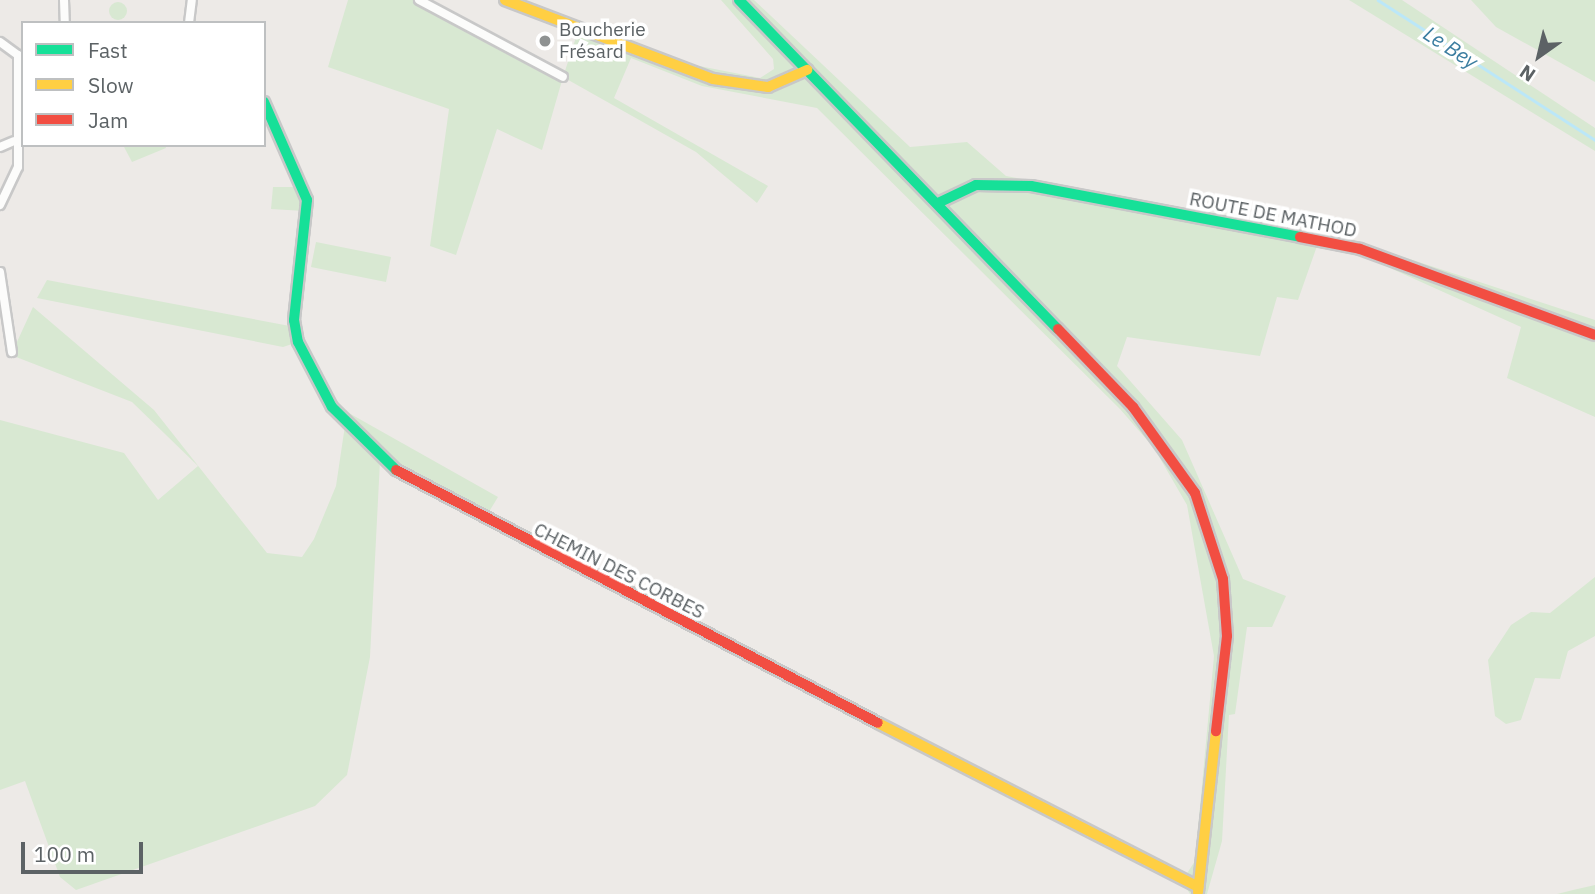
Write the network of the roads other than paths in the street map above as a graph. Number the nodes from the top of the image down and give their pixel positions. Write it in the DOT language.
graph roads {
  1 [pos="64,0"];
  2 [pos="192,0"];
  3 [pos="419,0"];
  4 [pos="505,0"];
  5 [pos="739,0"];
  6 [pos="65,21"];
  7 [pos="189,21"];
  8 [pos="0,42"];
  9 [pos="20,54"];
  10 [pos="807,70"];
  11 [pos="563,77"];
  12 [pos="266,107"];
  13 [pos="14,141"];
  14 [pos="0,147"];
  15 [pos="938,203"];
  16 [pos="0,205"];
  17 [pos="0,272"];
  18 [pos="1595,335"];
  19 [pos="12,352"];
  20 [pos="1199,890"];
  1 -- 6 [label="street"];
  2 -- 7 [label="street"];
  3 -- 11 [label="street"];
  4 -- 10 [label="main road"];
  5 -- 10 [label="main road"];
  8 -- 9 [label="street"];
  9 -- 13 [label="street"];
  10 -- 15 [label="main road"];
  12 -- 20 [label="main road, CHEMIN DES CORBES"];
  13 -- 14 [label="street"];
  13 -- 16 [label="street"];
  15 -- 18 [label="main road, ROUTE DE MATHOD"];
  15 -- 20 [label="main road"];
  17 -- 19 [label="street"];
}
